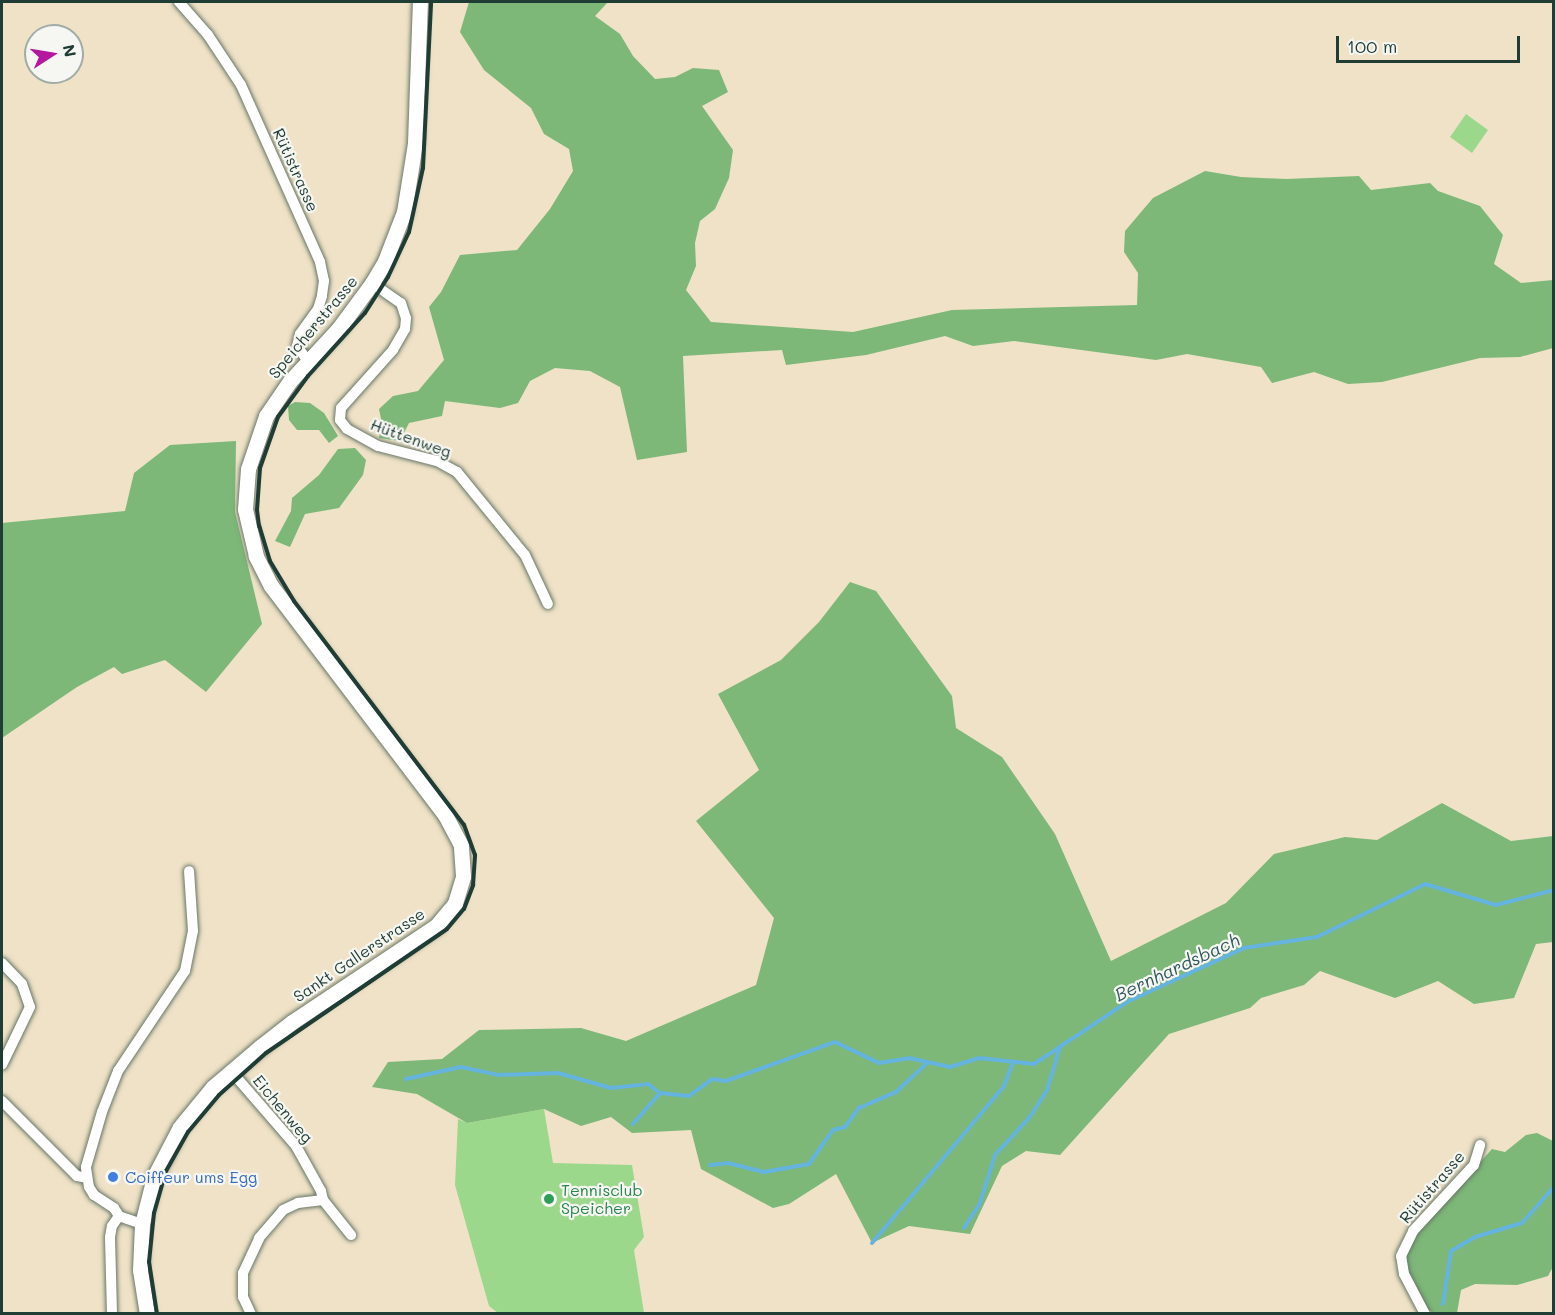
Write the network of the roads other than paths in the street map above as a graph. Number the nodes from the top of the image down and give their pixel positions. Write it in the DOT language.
graph roads {
  1 [pos="179,2"];
  2 [pos="420,2"];
  3 [pos="372,283"];
  4 [pos="308,361"];
  5 [pos="249,531"];
  6 [pos="548,604"];
  7 [pos="189,871"];
  8 [pos="2,963"];
  9 [pos="2,1065"];
  10 [pos="231,1071"];
  11 [pos="2,1101"];
  12 [pos="1480,1145"];
  13 [pos="87,1178"];
  14 [pos="323,1200"];
  15 [pos="119,1216"];
  16 [pos="142,1224"];
  17 [pos="351,1235"];
  18 [pos="112,1314"];
  19 [pos="147,1314"];
  20 [pos="251,1314"];
  21 [pos="1425,1314"];
  1 -- 4 [label="street, Rütistrasse"];
  2 -- 3 [label="main road, Speicherstrasse"];
  3 -- 4 [label="main road, Speicherstrasse"];
  3 -- 6 [label="street, Hüttenweg"];
  4 -- 5 [label="main road, Speicherstrasse"];
  5 -- 10 [label="main road, Sankt Gallerstrasse"];
  7 -- 13 [label="street"];
  8 -- 9 [label="street"];
  10 -- 14 [label="street, Eichenweg"];
  10 -- 16 [label="main road, Sankt Gallerstrasse"];
  11 -- 13 [label="street"];
  12 -- 21 [label="street, Rütistrasse"];
  13 -- 15 [label="street"];
  14 -- 17 [label="street, Eichenweg"];
  14 -- 20 [label="street"];
  15 -- 16 [label="street"];
  15 -- 18 [label="street"];
  16 -- 19 [label="main road, Sankt Gallerstrasse"];
}
